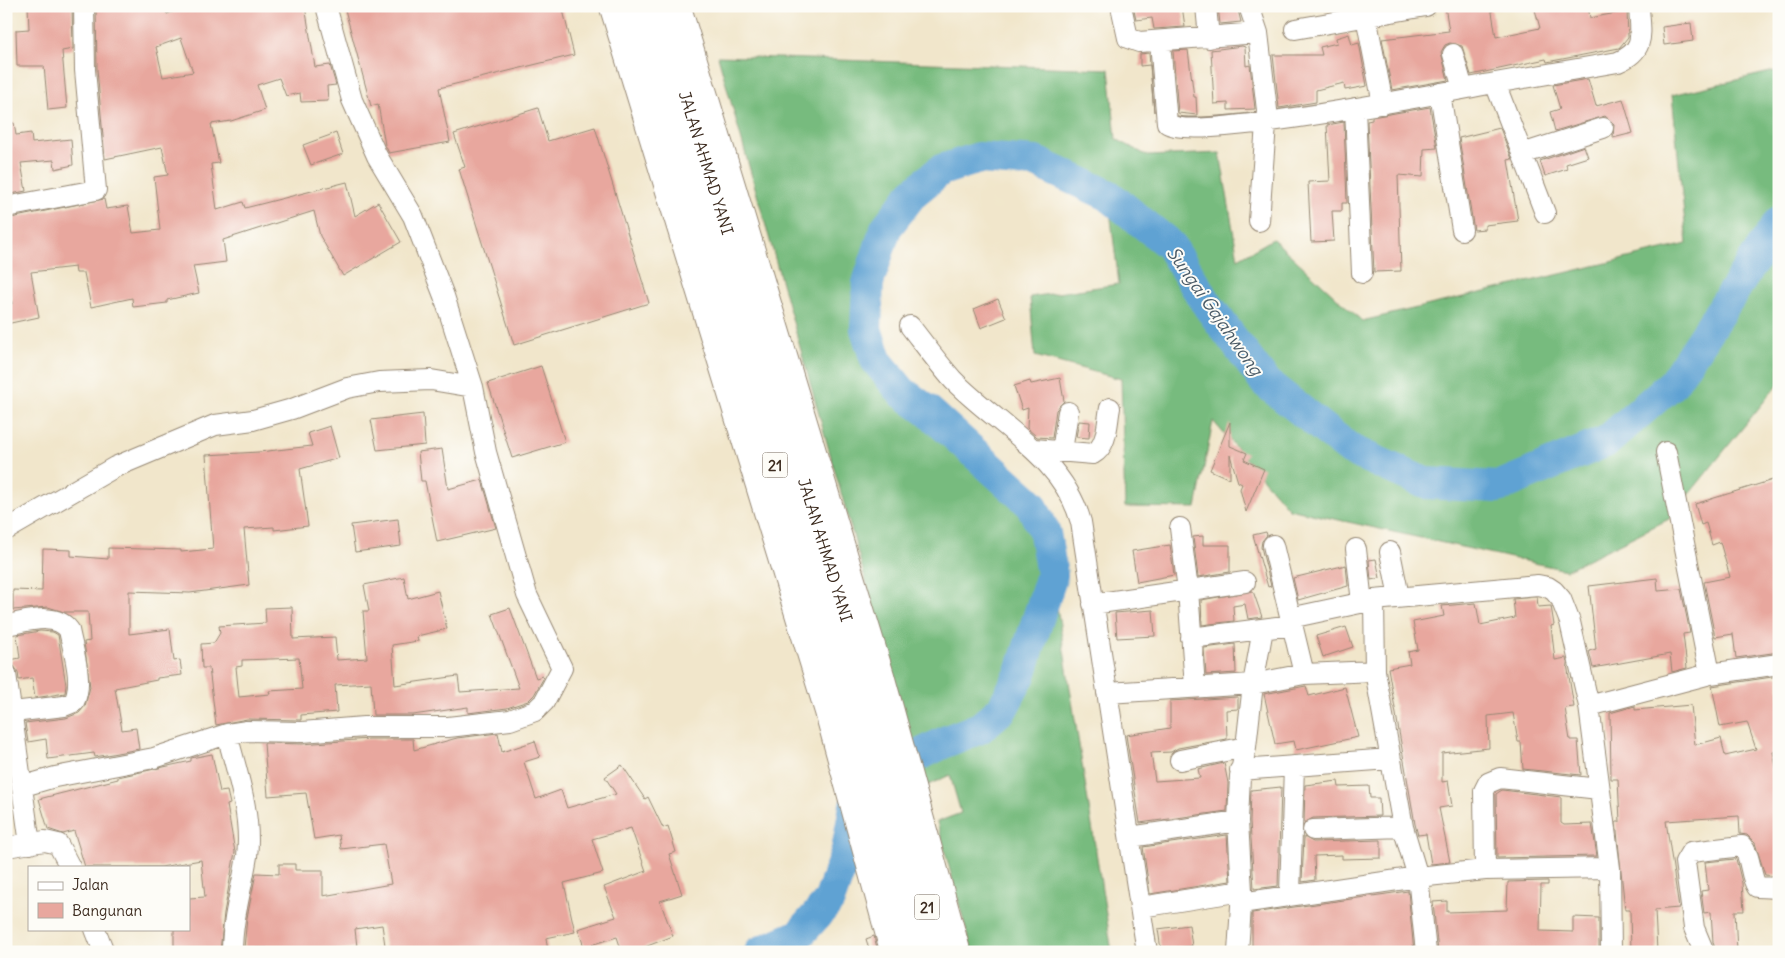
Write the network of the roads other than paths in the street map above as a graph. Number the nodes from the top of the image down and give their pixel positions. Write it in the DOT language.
graph roads {
  1 [pos="84,6"];
  2 [pos="326,6"];
  3 [pos="612,6"];
  4 [pos="635,6"];
  5 [pos="658,6"];
  6 [pos="678,6"];
  7 [pos="1121,6"];
  8 [pos="1206,6"];
  9 [pos="1249,6"];
  10 [pos="1426,6"];
  11 [pos="1640,6"];
  12 [pos="1365,11"];
  13 [pos="1295,29"];
  14 [pos="1258,33"];
  15 [pos="1209,38"];
  16 [pos="1160,42"];
  17 [pos="1453,54"];
  18 [pos="664,65"];
  19 [pos="1494,83"];
  20 [pos="1463,89"];
  21 [pos="1440,93"];
  22 [pos="1383,104"];
  23 [pos="1355,108"];
  24 [pos="1265,122"];
  25 [pos="1603,128"];
  26 [pos="1522,154"];
  27 [pos="705,201"];
  28 [pos="6,207"];
  29 [pos="1545,213"];
  30 [pos="1259,221"];
  31 [pos="1462,230"];
  32 [pos="1362,273"];
  33 [pos="910,326"];
  34 [pos="473,387"];
  35 [pos="1110,408"];
  36 [pos="1068,412"];
  37 [pos="1034,449"];
  38 [pos="1062,451"];
  39 [pos="1666,452"];
  40 [pos="1180,528"];
  41 [pos="6,530"];
  42 [pos="1273,545"];
  43 [pos="1356,549"];
  44 [pos="1390,552"];
  45 [pos="1245,582"];
  46 [pos="1188,590"];
  47 [pos="1399,597"];
  48 [pos="1368,601"];
  49 [pos="1093,604"];
  50 [pos="1291,622"];
  51 [pos="6,624"];
  52 [pos="1262,629"];
  53 [pos="1191,638"];
  54 [pos="1779,664"];
  55 [pos="1375,671"];
  56 [pos="6,674"];
  57 [pos="1304,674"];
  58 [pos="1710,674"];
  59 [pos="1252,684"];
  60 [pos="1195,688"];
  61 [pos="1107,693"];
  62 [pos="1589,706"];
  63 [pos="13,712"];
  64 [pos="855,718"];
  65 [pos="227,734"];
  66 [pos="1246,747"];
  67 [pos="12,754"];
  68 [pos="1390,759"];
  69 [pos="1180,760"];
  70 [pos="1294,766"];
  71 [pos="1240,770"];
  72 [pos="24,786"];
  73 [pos="1599,789"];
  74 [pos="1238,821"];
  75 [pos="1403,827"];
  76 [pos="1313,830"];
  77 [pos="1130,838"];
  78 [pos="30,844"];
  79 [pos="6,847"];
  80 [pos="69,866"];
  81 [pos="904,867"];
  82 [pos="1610,868"];
  83 [pos="1485,870"];
  84 [pos="1418,876"];
  85 [pos="1779,888"];
  86 [pos="1290,894"];
  87 [pos="1242,897"];
  88 [pos="914,903"];
  89 [pos="1141,907"];
  90 [pos="95,930"];
  91 [pos="104,952"];
  92 [pos="232,952"];
  93 [pos="893,952"];
  94 [pos="916,952"];
  95 [pos="940,952"];
  96 [pos="958,952"];
  97 [pos="1147,952"];
  98 [pos="1238,952"];
  99 [pos="1426,952"];
  100 [pos="1611,952"];
  101 [pos="1704,952"];
  1 -- 28 [label="street"];
  2 -- 34 [label="street"];
  3 -- 18 [label="street"];
  4 -- 18 [label="highway, JALAN AHMAD YANI / 21"];
  5 -- 18 [label="highway, JALAN AHMAD YANI / 21"];
  6 -- 18 [label="street"];
  7 -- 16 [label="street"];
  8 -- 15 [label="street"];
  9 -- 14 [label="street"];
  10 -- 12 [label="street"];
  11 -- 19 [label="street"];
  12 -- 13 [label="street"];
  12 -- 22 [label="street"];
  14 -- 15 [label="street"];
  14 -- 24 [label="street"];
  15 -- 16 [label="street"];
  16 -- 24 [label="street"];
  17 -- 20 [label="street"];
  18 -- 27 [label="highway, JALAN AHMAD YANI / 21"];
  18 -- 27 [label="street"];
  19 -- 20 [label="street"];
  19 -- 26 [label="street"];
  20 -- 21 [label="street"];
  21 -- 22 [label="street"];
  21 -- 31 [label="street"];
  22 -- 23 [label="street"];
  23 -- 24 [label="street"];
  23 -- 32 [label="street"];
  24 -- 30 [label="street"];
  25 -- 26 [label="street"];
  26 -- 29 [label="street"];
  27 -- 64 [label="highway, JALAN AHMAD YANI / 21"];
  27 -- 64 [label="highway, JALAN AHMAD YANI / 21"];
  33 -- 37 [label="street"];
  34 -- 41 [label="street"];
  34 -- 65 [label="street"];
  35 -- 38 [label="street"];
  36 -- 38 [label="street"];
  37 -- 38 [label="street"];
  37 -- 49 [label="street"];
  39 -- 58 [label="street"];
  40 -- 46 [label="street"];
  42 -- 50 [label="street"];
  43 -- 48 [label="street"];
  44 -- 47 [label="street"];
  45 -- 46 [label="street"];
  46 -- 49 [label="street"];
  46 -- 53 [label="street"];
  47 -- 48 [label="street"];
  47 -- 62 [label="street"];
  48 -- 50 [label="street"];
  48 -- 55 [label="street"];
  49 -- 61 [label="street"];
  50 -- 52 [label="street"];
  50 -- 57 [label="street"];
  51 -- 63 [label="street"];
  52 -- 53 [label="street"];
  52 -- 59 [label="street"];
  53 -- 60 [label="street"];
  54 -- 58 [label="street"];
  55 -- 57 [label="street"];
  55 -- 68 [label="street"];
  56 -- 63 [label="street"];
  57 -- 59 [label="street"];
  58 -- 62 [label="street"];
  59 -- 60 [label="street"];
  59 -- 66 [label="street"];
  60 -- 61 [label="street"];
  61 -- 77 [label="street"];
  62 -- 73 [label="street"];
  63 -- 67 [label="street"];
  64 -- 81 [label="highway, JALAN AHMAD YANI / 21"];
  64 -- 81 [label="street"];
  65 -- 72 [label="street"];
  65 -- 92 [label="street"];
  66 -- 69 [label="street"];
  66 -- 71 [label="street"];
  67 -- 72 [label="street"];
  68 -- 70 [label="street"];
  68 -- 75 [label="street"];
  70 -- 71 [label="street"];
  70 -- 86 [label="street"];
  71 -- 74 [label="street"];
  72 -- 78 [label="street"];
  73 -- 82 [label="street"];
  73 -- 83 [label="street"];
  74 -- 77 [label="street"];
  74 -- 87 [label="street"];
  75 -- 76 [label="street"];
  75 -- 84 [label="street"];
  77 -- 89 [label="street"];
  78 -- 79 [label="street"];
  78 -- 80 [label="street"];
  81 -- 88 [label="highway, JALAN AHMAD YANI / 21"];
  81 -- 88 [label="street"];
  82 -- 83 [label="street"];
  82 -- 100 [label="street"];
  83 -- 84 [label="street"];
  84 -- 86 [label="street"];
  84 -- 99 [label="street"];
  85 -- 101 [label="street"];
  86 -- 87 [label="street"];
  87 -- 89 [label="street"];
  87 -- 98 [label="street"];
  88 -- 93 [label="street"];
  88 -- 94 [label="highway, JALAN AHMAD YANI / 21"];
  88 -- 95 [label="highway, JALAN AHMAD YANI / 21"];
  88 -- 96 [label="street"];
  89 -- 97 [label="street"];
  90 -- 91 [label="street"];
}
